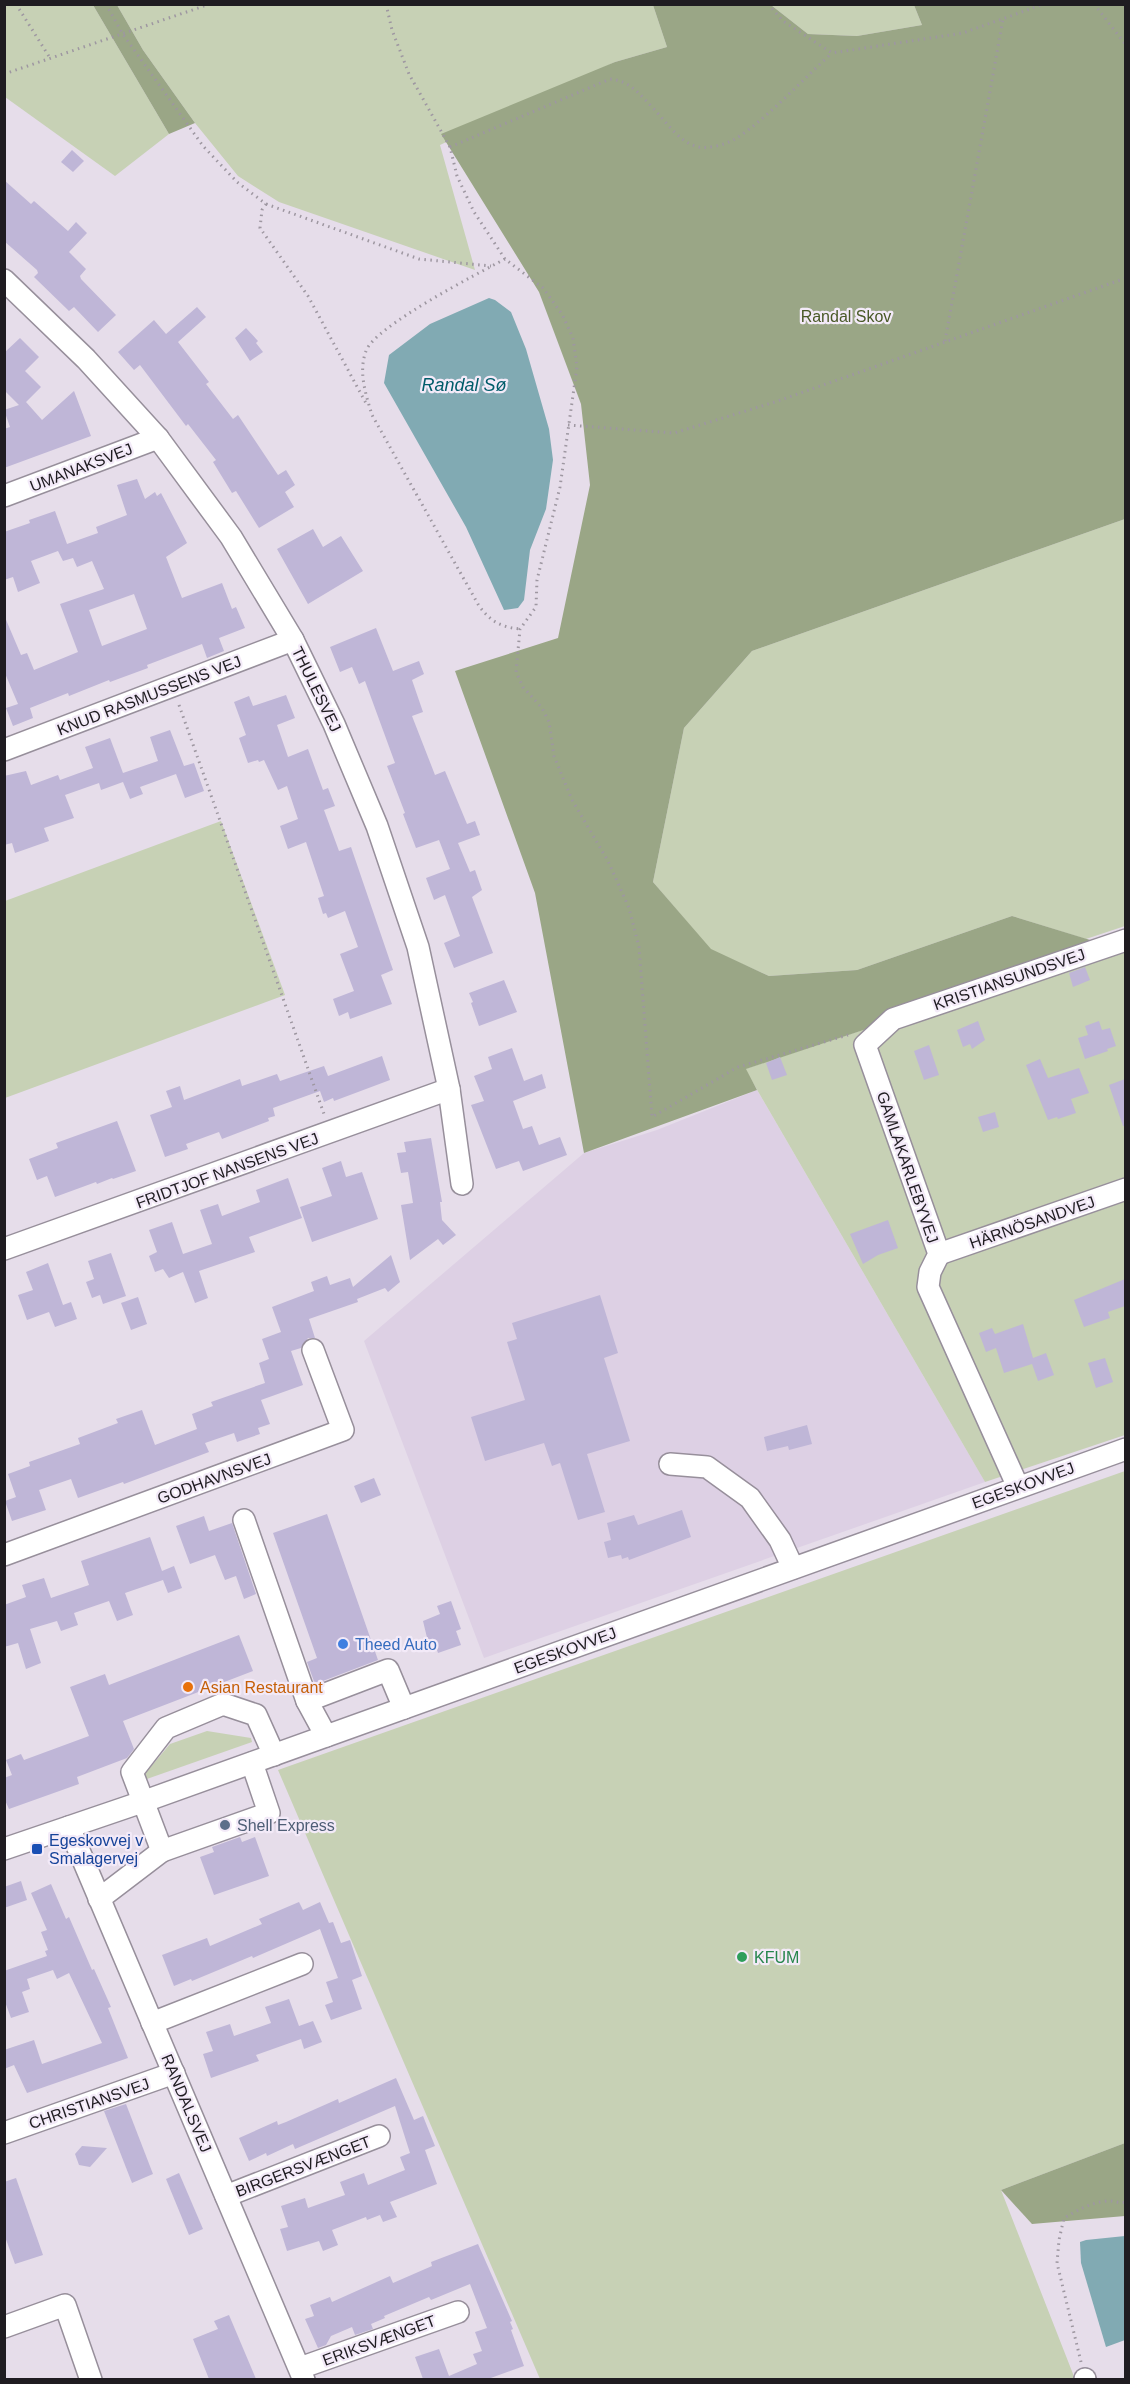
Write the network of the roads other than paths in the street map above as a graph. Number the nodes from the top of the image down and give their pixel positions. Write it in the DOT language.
graph roads {
  1 [pos="4,280"];
  2 [pos="158,438"];
  3 [pos="4,496"];
  4 [pos="293,640"];
  5 [pos="4,750"];
  6 [pos="1125,940"];
  7 [pos="865,1045"];
  8 [pos="449,1089"];
  9 [pos="462,1184"];
  10 [pos="1125,1189"];
  11 [pos="4,1249"];
  12 [pos="939,1254"];
  13 [pos="313,1350"];
  14 [pos="1125,1449"];
  15 [pos="670,1464"];
  16 [pos="1018,1487"];
  17 [pos="244,1520"];
  18 [pos="4,1555"];
  19 [pos="793,1568"];
  20 [pos="307,1701"];
  21 [pos="404,1708"];
  22 [pos="326,1736"];
  23 [pos="274,1755"];
  24 [pos="252,1763"];
  25 [pos="145,1801"];
  26 [pos="69,1827"];
  27 [pos="4,1849"];
  28 [pos="162,1851"];
  29 [pos="99,1899"];
  30 [pos="302,1964"];
  31 [pos="152,2023"];
  32 [pos="174,2073"];
  33 [pos="4,2133"];
  34 [pos="379,2136"];
  35 [pos="226,2196"];
  36 [pos="458,2312"];
  37 [pos="4,2327"];
  38 [pos="302,2374"];
  39 [pos="91,2379"];
  1 -- 2 [label="street, THULESVEJ"];
  2 -- 3 [label="street, UMANAKSVEJ"];
  2 -- 4 [label="street, THULESVEJ"];
  4 -- 5 [label="street, KNUD RASMUSSENS VEJ"];
  4 -- 8 [label="street, THULESVEJ"];
  6 -- 7 [label="street, KRISTIANSUNDSVEJ"];
  7 -- 12 [label="street, GAMLAKARLEBYVEJ"];
  8 -- 9 [label="street, THULESVEJ"];
  8 -- 11 [label="street, FRIDTJOF NANSENS VEJ"];
  10 -- 12 [label="street, HÄRNÖSANDVEJ"];
  12 -- 16 [label="street, GAMLAKARLEBYVEJ"];
  13 -- 18 [label="street, GODHAVNSVEJ"];
  14 -- 16 [label="street, EGESKOVVEJ"];
  15 -- 19 [label="street"];
  16 -- 19 [label="street, EGESKOVVEJ"];
  17 -- 20 [label="street"];
  19 -- 21 [label="street, EGESKOVVEJ"];
  20 -- 21 [label="street"];
  20 -- 22 [label="street"];
  21 -- 22 [label="street, EGESKOVVEJ"];
  22 -- 23 [label="street, EGESKOVVEJ"];
  23 -- 24 [label="street, EGESKOVVEJ"];
  23 -- 25 [label="street"];
  24 -- 25 [label="street, EGESKOVVEJ"];
  24 -- 28 [label="street"];
  25 -- 26 [label="street, EGESKOVVEJ"];
  25 -- 28 [label="street"];
  26 -- 27 [label="street, EGESKOVVEJ"];
  26 -- 29 [label="street, RANDALSVEJ"];
  28 -- 29 [label="street"];
  29 -- 31 [label="street, RANDALSVEJ"];
  30 -- 31 [label="street"];
  31 -- 32 [label="street, RANDALSVEJ"];
  32 -- 33 [label="street, CHRISTIANSVEJ"];
  32 -- 35 [label="street, RANDALSVEJ"];
  34 -- 35 [label="street, BIRGERSVÆNGET"];
  35 -- 38 [label="street, RANDALSVEJ"];
  36 -- 38 [label="street, ERIKSVÆNGET"];
  37 -- 39 [label="street"];
}
